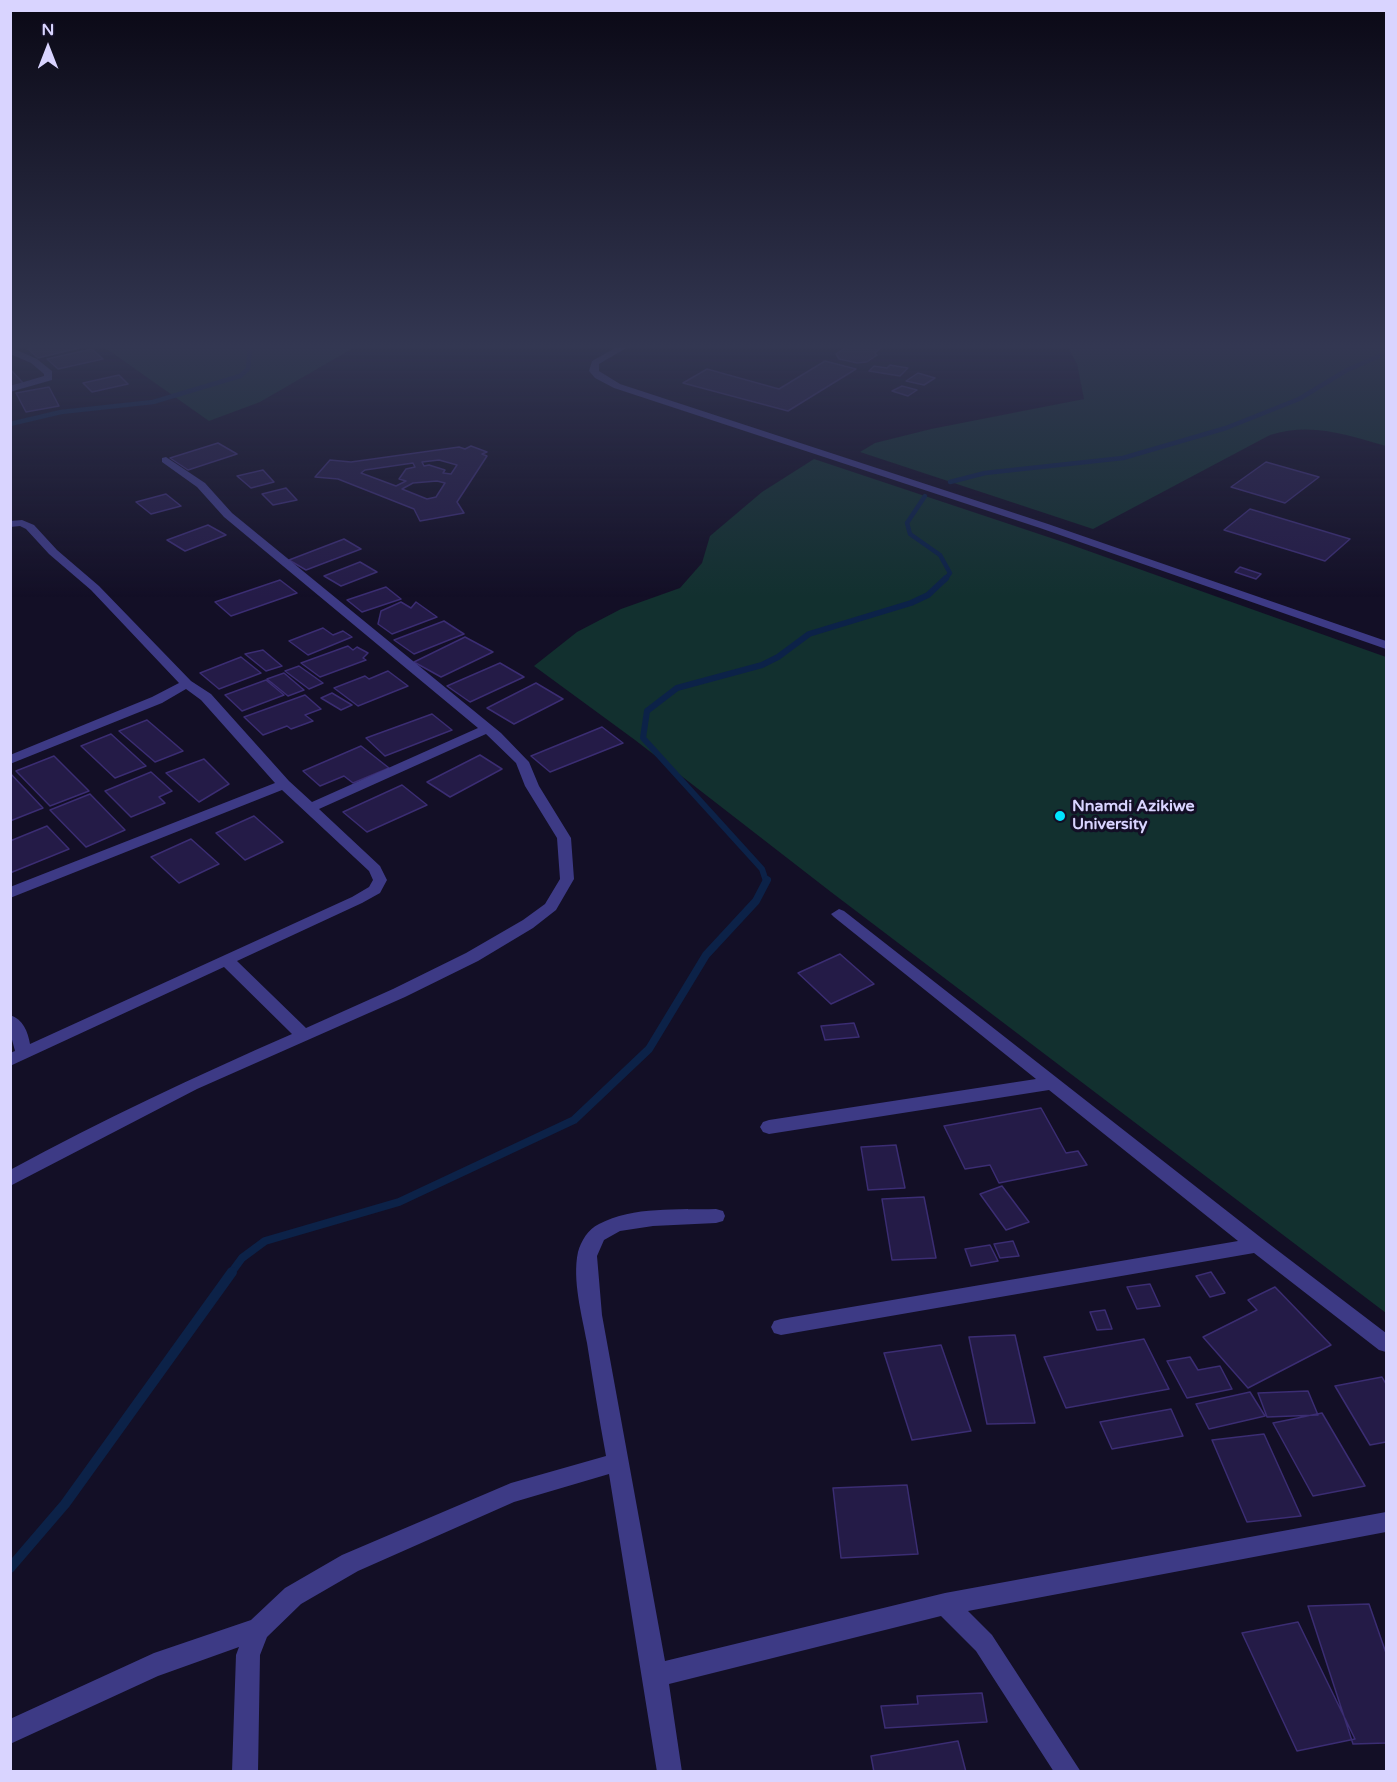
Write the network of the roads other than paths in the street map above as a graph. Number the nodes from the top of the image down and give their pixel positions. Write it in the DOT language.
graph roads {
  1 [pos="752,430"];
  2 [pos="166,460"];
  3 [pos="10,524"];
  4 [pos="1386,645"];
  5 [pos="187,684"];
  6 [pos="487,729"];
  7 [pos="10,760"];
  8 [pos="284,784"];
  9 [pos="310,808"];
  10 [pos="10,893"];
  11 [pos="839,914"];
  12 [pos="226,960"];
  13 [pos="10,1021"];
  14 [pos="303,1035"];
  15 [pos="17,1056"];
  16 [pos="1052,1083"];
  17 [pos="769,1127"];
  18 [pos="10,1179"];
  19 [pos="716,1216"];
  20 [pos="1257,1245"];
  21 [pos="781,1327"];
  22 [pos="1386,1344"];
  23 [pos="617,1462"];
  24 [pos="1386,1522"];
  25 [pos="945,1604"];
  26 [pos="258,1629"];
  27 [pos="656,1675"];
  28 [pos="10,1732"];
  29 [pos="245,1772"];
  30 [pos="670,1772"];
  31 [pos="1069,1772"];
  1 -- 4 [label="street"];
  2 -- 6 [label="street"];
  3 -- 5 [label="street"];
  5 -- 7 [label="street"];
  5 -- 8 [label="street"];
  6 -- 9 [label="street"];
  6 -- 14 [label="street"];
  8 -- 9 [label="street"];
  8 -- 10 [label="street"];
  9 -- 12 [label="street"];
  11 -- 16 [label="street"];
  12 -- 14 [label="street"];
  12 -- 15 [label="street"];
  13 -- 15 [label="street"];
  14 -- 18 [label="street"];
  16 -- 17 [label="street"];
  16 -- 20 [label="street"];
  19 -- 23 [label="street"];
  20 -- 21 [label="street"];
  20 -- 22 [label="street"];
  23 -- 26 [label="street"];
  23 -- 27 [label="street"];
  24 -- 25 [label="street"];
  25 -- 27 [label="street"];
  25 -- 31 [label="street"];
  26 -- 28 [label="street"];
  26 -- 29 [label="street"];
  27 -- 30 [label="street"];
}
